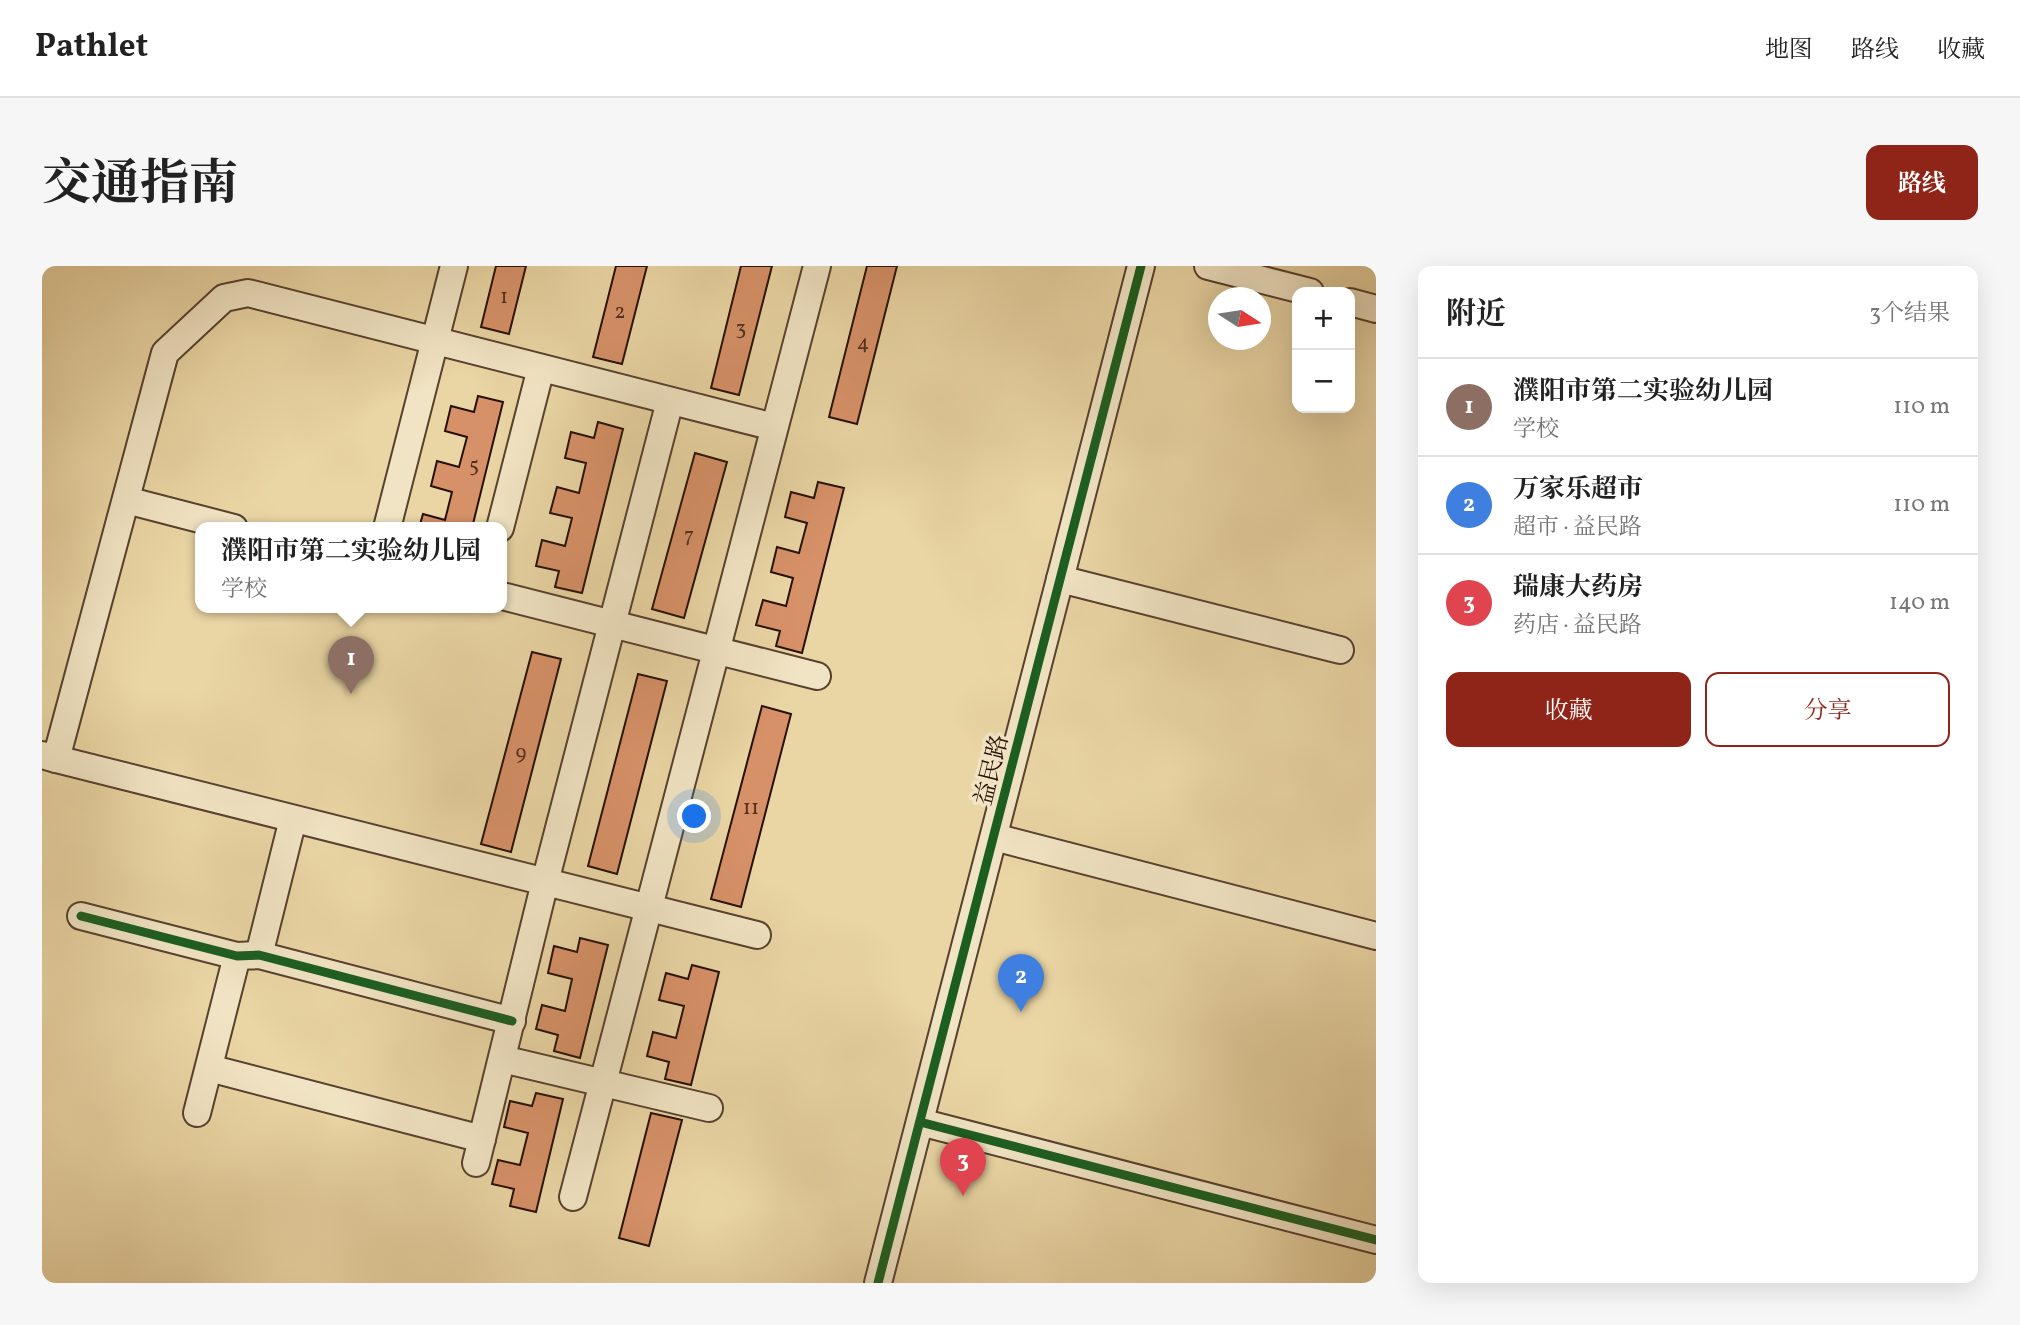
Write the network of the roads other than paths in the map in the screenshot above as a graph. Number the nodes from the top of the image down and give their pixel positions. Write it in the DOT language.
graph roads {
  1 [pos="454,266"];
  2 [pos="817,266"];
  3 [pos="1141,266"];
  4 [pos="1208,266"];
  5 [pos="1292,287"];
  6 [pos="1355,303"];
  7 [pos="1376,309"];
  8 [pos="435,341"];
  9 [pos="541,368"];
  10 [pos="670,401"];
  11 [pos="774,427"];
  12 [pos="126,500"];
  13 [pos="211,522"];
  14 [pos="389,522"];
  15 [pos="502,522"];
  16 [pos="1060,579"];
  17 [pos="507,597"];
  18 [pos="612,624"];
  19 [pos="716,650"];
  20 [pos="1339,650"];
  21 [pos="817,676"];
  22 [pos="49,757"];
  23 [pos="293,819"];
  24 [pos="994,837"];
  25 [pos="545,881"];
  26 [pos="648,908"];
  27 [pos="81,916"];
  28 [pos="757,935"];
  29 [pos="1376,936"];
  30 [pos="248,955"];
  31 [pos="512,1021"];
  32 [pos="502,1059"];
  33 [pos="209,1068"];
  34 [pos="603,1082"];
  35 [pos="709,1108"];
  36 [pos="197,1113"];
  37 [pos="920,1122"];
  38 [pos="573,1197"];
  39 [pos="1376,1240"];
  40 [pos="878,1283"];
  1 -- 8 [label="street"];
  2 -- 11 [label="street"];
  3 -- 16 [label="street, 益民路"];
  4 -- 5 [label="street"];
  6 -- 7 [label="street"];
  8 -- 9 [label="street"];
  8 -- 12 [label="street"];
  8 -- 14 [label="street"];
  9 -- 10 [label="street"];
  9 -- 15 [label="street"];
  10 -- 11 [label="street"];
  10 -- 18 [label="street"];
  11 -- 19 [label="street"];
  12 -- 13 [label="street"];
  12 -- 22 [label="street"];
  16 -- 20 [label="street"];
  16 -- 24 [label="street, 益民路"];
  17 -- 18 [label="street"];
  18 -- 19 [label="street"];
  18 -- 25 [label="street"];
  19 -- 21 [label="street"];
  19 -- 26 [label="street"];
  22 -- 23 [label="street"];
  23 -- 25 [label="street"];
  23 -- 30 [label="street"];
  24 -- 29 [label="street"];
  24 -- 37 [label="street, 益民路"];
  25 -- 26 [label="street"];
  25 -- 31 [label="street"];
  26 -- 28 [label="street"];
  26 -- 34 [label="street"];
  27 -- 30 [label="street"];
  30 -- 31 [label="street"];
  30 -- 33 [label="street"];
  31 -- 32 [label="street"];
  32 -- 33 [label="street"];
  32 -- 34 [label="street"];
  33 -- 36 [label="street"];
  34 -- 35 [label="street"];
  34 -- 38 [label="street"];
  37 -- 39 [label="street"];
  37 -- 40 [label="street, 益民路"];
}
